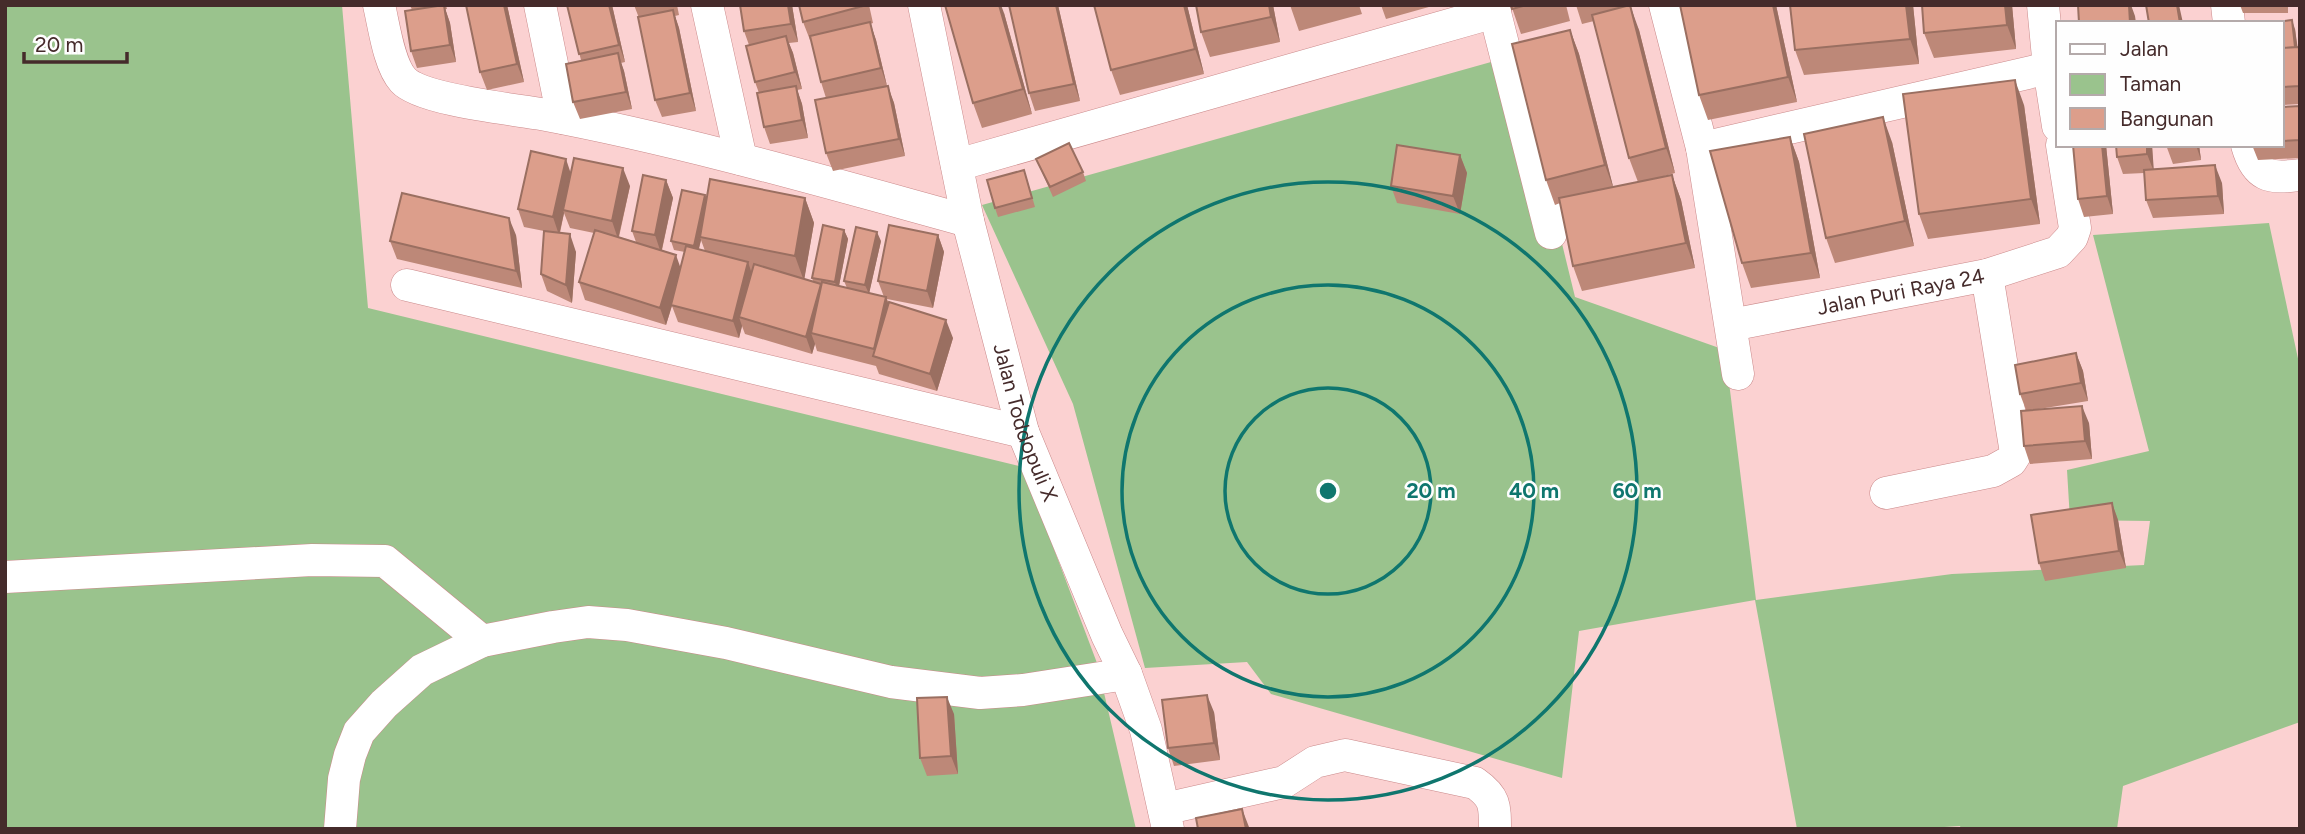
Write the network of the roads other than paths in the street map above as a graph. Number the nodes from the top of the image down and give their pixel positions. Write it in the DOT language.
graph roads {
  1 [pos="379,5"];
  2 [pos="540,5"];
  3 [pos="707,5"];
  4 [pos="924,5"];
  5 [pos="1665,5"];
  6 [pos="2043,5"];
  7 [pos="1494,9"];
  8 [pos="2049,68"];
  9 [pos="2056,112"];
  10 [pos="562,118"];
  11 [pos="2062,147"];
  12 [pos="2248,147"];
  13 [pos="1702,148"];
  14 [pos="741,159"];
  15 [pos="957,164"];
  16 [pos="2300,175"];
  17 [pos="968,221"];
  18 [pos="1550,233"];
  19 [pos="1987,275"];
  20 [pos="407,285"];
  21 [pos="1731,325"];
  22 [pos="1738,374"];
  23 [pos="1023,432"];
  24 [pos="1886,493"];
  25 [pos="5,577"];
  26 [pos="482,641"];
  27 [pos="1126,674"];
  28 [pos="1166,819"];
  29 [pos="340,829"];
  30 [pos="1495,829"];
  1 -- 10 [label="street"];
  2 -- 10 [label="street"];
  3 -- 14 [label="street"];
  4 -- 15 [label="street, Jalan Toddopuli X"];
  5 -- 13 [label="street"];
  6 -- 8 [label="street"];
  7 -- 15 [label="street"];
  7 -- 18 [label="street"];
  8 -- 9 [label="street"];
  8 -- 13 [label="street"];
  10 -- 14 [label="street"];
  11 -- 19 [label="street, Jalan Puri Raya 24"];
  12 -- 16 [label="street"];
  13 -- 21 [label="street"];
  14 -- 17 [label="street"];
  15 -- 17 [label="street, Jalan Toddopuli X"];
  17 -- 23 [label="street, Jalan Toddopuli X"];
  19 -- 21 [label="street, Jalan Puri Raya 24"];
  19 -- 24 [label="street"];
  20 -- 23 [label="street"];
  21 -- 22 [label="street"];
  23 -- 27 [label="street, Jalan Toddopuli X"];
  25 -- 26 [label="street"];
  26 -- 27 [label="street"];
  26 -- 29 [label="street"];
  27 -- 28 [label="street, Jalan Toddopuli X"];
  28 -- 30 [label="street"];
}
